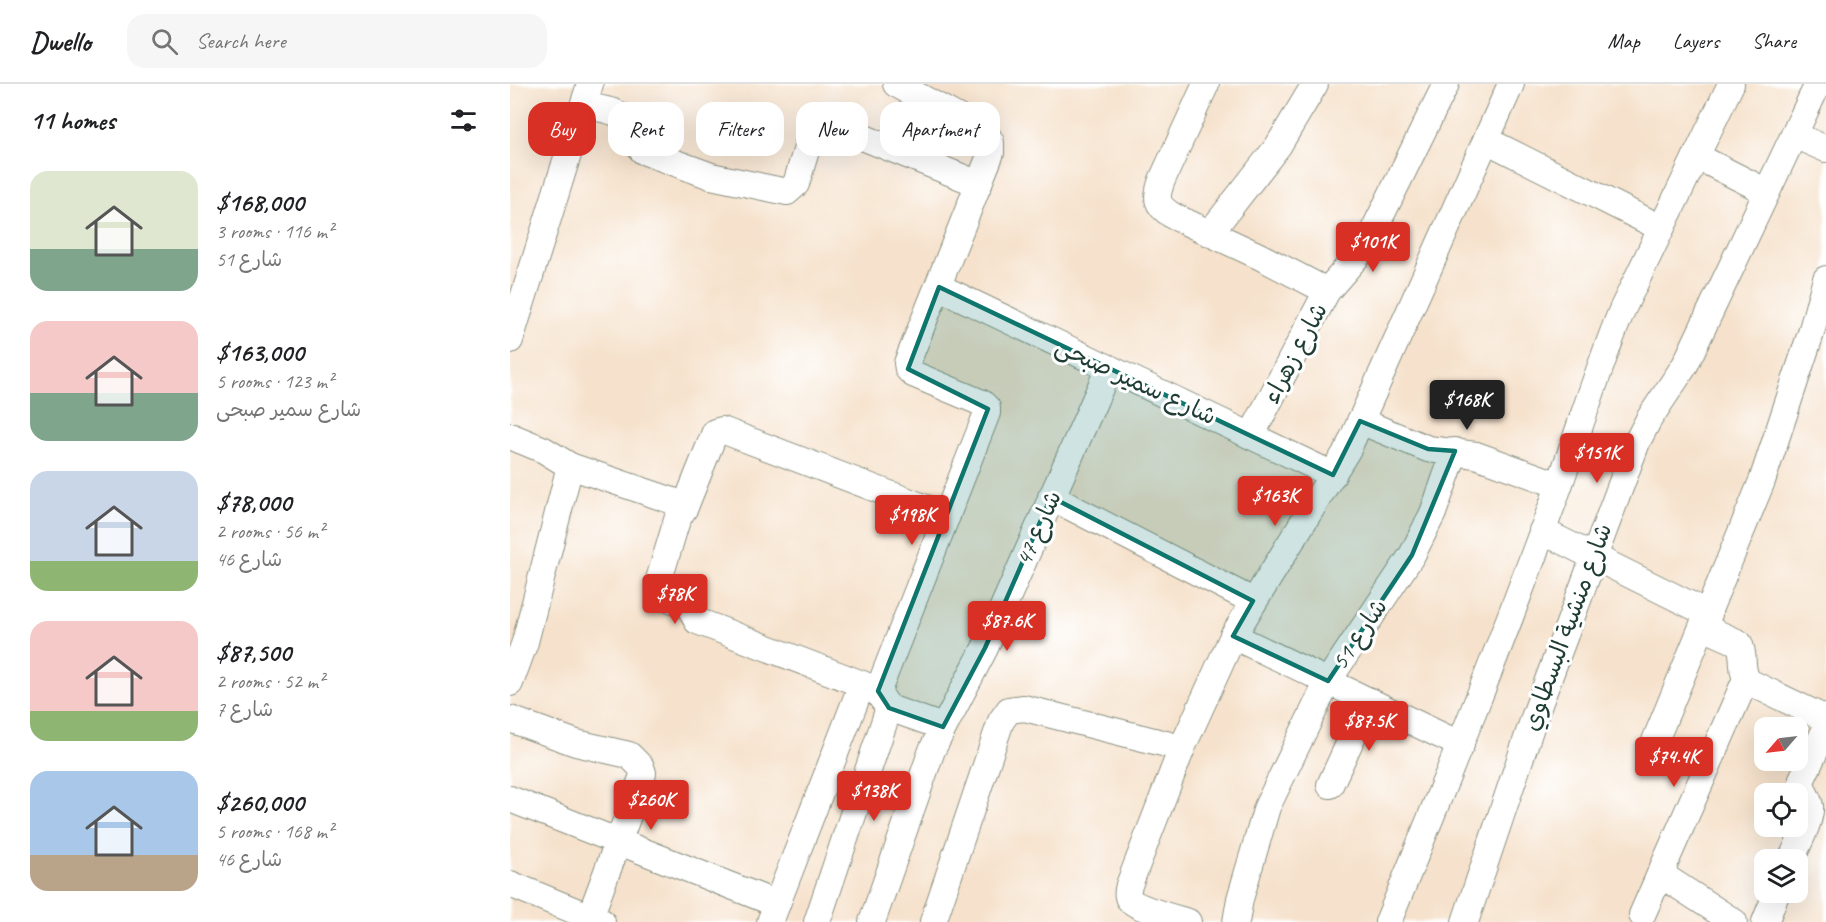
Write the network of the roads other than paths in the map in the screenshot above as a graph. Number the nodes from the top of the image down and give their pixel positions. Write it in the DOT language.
graph roads {
  1 [pos="896,84"];
  2 [pos="1206,84"];
  3 [pos="1314,84"];
  4 [pos="1446,84"];
  5 [pos="1511,84"];
  6 [pos="1731,84"];
  7 [pos="1818,84"];
  8 [pos="586,95"];
  9 [pos="1794,135"];
  10 [pos="1486,140"];
  11 [pos="1826,149"];
  12 [pos="1696,156"];
  13 [pos="979,184"];
  14 [pos="1767,192"];
  15 [pos="1661,228"];
  16 [pos="1210,233"];
  17 [pos="1826,279"];
  18 [pos="939,287"];
  19 [pos="1327,291"];
  20 [pos="510,340"];
  21 [pos="1109,368"];
  22 [pos="1360,421"];
  23 [pos="510,436"];
  24 [pos="1251,436"];
  25 [pos="1455,451"];
  26 [pos="570,466"];
  27 [pos="1334,475"];
  28 [pos="1559,485"];
  29 [pos="1051,497"];
  30 [pos="684,507"];
  31 [pos="947,516"];
  32 [pos="1542,531"];
  33 [pos="1593,557"];
  34 [pos="1253,601"];
  35 [pos="1706,620"];
  36 [pos="1233,636"];
  37 [pos="1746,679"];
  38 [pos="1328,681"];
  39 [pos="510,683"];
  40 [pos="876,694"];
  41 [pos="1369,701"];
  42 [pos="510,719"];
  43 [pos="1826,719"];
  44 [pos="943,727"];
  45 [pos="1826,728"];
  46 [pos="1655,741"];
  47 [pos="1461,745"];
  48 [pos="1182,748"];
  49 [pos="1330,785"];
  50 [pos="510,799"];
  51 [pos="618,842"];
  52 [pos="1796,849"];
  53 [pos="1660,874"];
  54 [pos="510,884"];
  55 [pos="1773,903"];
  56 [pos="773,913"];
  57 [pos="1642,915"];
  58 [pos="583,918"];
  59 [pos="817,922"];
  60 [pos="872,922"];
  61 [pos="933,922"];
  62 [pos="1188,922"];
  63 [pos="1236,922"];
  64 [pos="1388,922"];
  65 [pos="1465,922"];
  66 [pos="1734,922"];
  67 [pos="1765,922"];
  1 -- 13 [label="street"];
  2 -- 16 [label="street"];
  3 -- 16 [label="street"];
  4 -- 19 [label="street, شارع زهراء"];
  5 -- 10 [label="street"];
  6 -- 12 [label="street"];
  7 -- 9 [label="street, شارع منشية البسطاوي"];
  8 -- 13 [label="street"];
  8 -- 20 [label="street"];
  9 -- 11 [label="street"];
  9 -- 14 [label="street, شارع منشية البسطاوي"];
  10 -- 15 [label="street"];
  10 -- 22 [label="street"];
  12 -- 14 [label="street"];
  12 -- 15 [label="street"];
  13 -- 18 [label="street"];
  14 -- 33 [label="street, شارع منشية البسطاوي"];
  15 -- 28 [label="street"];
  16 -- 19 [label="street"];
  17 -- 35 [label="street"];
  18 -- 21 [label="street, شارع سمير صبحى"];
  18 -- 31 [label="street"];
  19 -- 24 [label="street, شارع زهراء"];
  21 -- 24 [label="street, شارع سمير صبحى"];
  21 -- 29 [label="street, شارع 47"];
  22 -- 25 [label="street"];
  22 -- 27 [label="street"];
  23 -- 26 [label="street"];
  24 -- 27 [label="street, شارع سمير صبحى"];
  25 -- 28 [label="street"];
  25 -- 38 [label="street, شارع 51"];
  26 -- 30 [label="street"];
  26 -- 39 [label="street"];
  27 -- 34 [label="street"];
  28 -- 32 [label="street"];
  29 -- 34 [label="street"];
  29 -- 44 [label="street, شارع 47"];
  30 -- 31 [label="street"];
  30 -- 40 [label="street"];
  31 -- 40 [label="street"];
  32 -- 33 [label="street"];
  32 -- 47 [label="street"];
  33 -- 35 [label="street"];
  33 -- 65 [label="street, شارع منشية البسطاوي"];
  34 -- 36 [label="street"];
  35 -- 37 [label="street"];
  35 -- 46 [label="street"];
  36 -- 38 [label="street"];
  36 -- 48 [label="street"];
  37 -- 43 [label="street"];
  37 -- 53 [label="street"];
  38 -- 41 [label="street"];
  38 -- 63 [label="street, شارع 51"];
  40 -- 44 [label="street"];
  40 -- 56 [label="street"];
  40 -- 59 [label="street"];
  41 -- 47 [label="street"];
  41 -- 49 [label="street"];
  42 -- 51 [label="street"];
  44 -- 60 [label="street, شارع 47"];
  45 -- 52 [label="street"];
  47 -- 64 [label="street"];
  48 -- 61 [label="street"];
  48 -- 62 [label="street"];
  50 -- 51 [label="street"];
  51 -- 56 [label="street"];
  51 -- 58 [label="street"];
  53 -- 57 [label="street"];
  53 -- 66 [label="street"];
  54 -- 58 [label="street"];
  55 -- 67 [label="street"];
}
